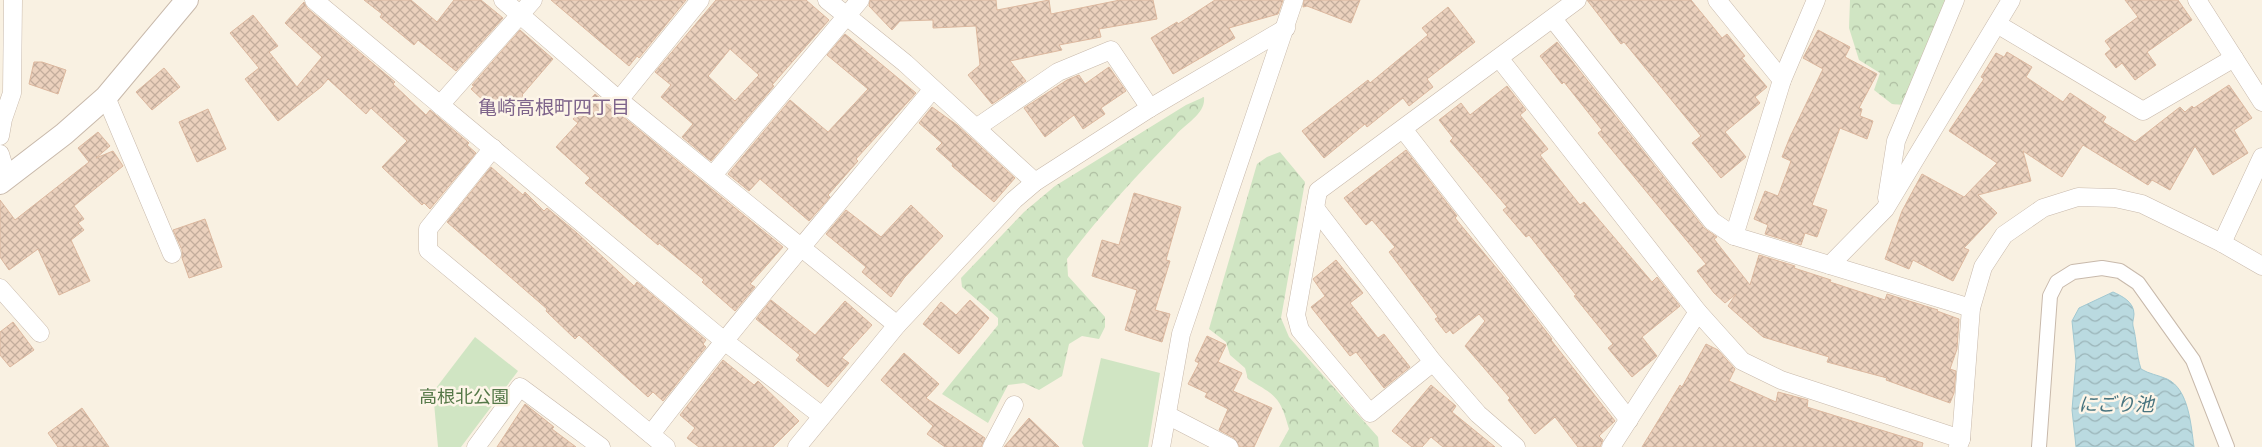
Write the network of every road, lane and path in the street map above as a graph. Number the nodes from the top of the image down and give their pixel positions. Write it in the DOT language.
graph roads {
  1 [pos="12,0"];
  2 [pos="186,0"];
  3 [pos="314,0"];
  4 [pos="503,0"];
  5 [pos="533,0"];
  6 [pos="700,0"];
  7 [pos="827,0"];
  8 [pos="860,0"];
  9 [pos="1294,0"];
  10 [pos="1577,0"];
  11 [pos="1717,0"];
  12 [pos="1816,0"];
  13 [pos="1954,0"];
  14 [pos="2011,0"];
  15 [pos="2197,0"];
  16 [pos="519,13"];
  17 [pos="846,15"];
  18 [pos="1553,19"];
  19 [pos="1997,24"];
  20 [pos="1286,28"];
  21 [pos="1499,58"];
  22 [pos="2234,58"];
  23 [pos="1782,80"];
  24 [pos="932,90"];
  25 [pos="106,97"];
  26 [pos="619,100"];
  27 [pos="2262,102"];
  28 [pos="440,105"];
  29 [pos="1150,108"];
  30 [pos="976,128"];
  31 [pos="1402,129"];
  32 [pos="0,136"];
  33 [pos="493,148"];
  34 [pos="0,154"];
  35 [pos="2262,158"];
  36 [pos="712,175"];
  37 [pos="4,180"];
  38 [pos="1035,182"];
  39 [pos="1315,208"];
  40 [pos="1885,209"];
  41 [pos="1734,236"];
  42 [pos="2222,243"];
  43 [pos="802,248"];
  44 [pos="172,254"];
  45 [pos="1830,265"];
  46 [pos="2262,266"];
  47 [pos="0,288"];
  48 [pos="1972,308"];
  49 [pos="1698,312"];
  50 [pos="898,325"];
  51 [pos="40,333"];
  52 [pos="723,340"];
  53 [pos="1433,362"];
  54 [pos="1014,405"];
  55 [pos="1167,415"];
  56 [pos="822,416"];
  57 [pos="1629,420"];
  58 [pos="650,434"];
  59 [pos="1960,443"];
  60 [pos="476,447"];
  61 [pos="601,447"];
  62 [pos="666,447"];
  63 [pos="797,447"];
  64 [pos="992,447"];
  65 [pos="1161,447"];
  66 [pos="1229,447"];
  67 [pos="1516,447"];
  68 [pos="1611,447"];
  69 [pos="2039,447"];
  70 [pos="2227,447"];
  1 -- 32 [label="street"];
  2 -- 25 [label="street"];
  3 -- 28 [label="street"];
  4 -- 16 [label="street"];
  5 -- 16 [label="street"];
  6 -- 26 [label="street"];
  7 -- 17 [label="street"];
  8 -- 17 [label="street"];
  9 -- 20 [label="street"];
  10 -- 18 [label="street"];
  11 -- 23 [label="street"];
  12 -- 23 [label="street"];
  13 -- 40 [label="street"];
  14 -- 19 [label="street"];
  15 -- 22 [label="street"];
  16 -- 26 [label="street"];
  16 -- 28 [label="street"];
  17 -- 24 [label="street"];
  17 -- 36 [label="street"];
  18 -- 21 [label="street"];
  18 -- 41 [label="street"];
  19 -- 22 [label="street"];
  19 -- 40 [label="street"];
  20 -- 29 [label="street"];
  20 -- 55 [label="street"];
  21 -- 31 [label="street"];
  21 -- 49 [label="street"];
  22 -- 27 [label="street"];
  23 -- 41 [label="street"];
  24 -- 30 [label="street"];
  24 -- 43 [label="street"];
  25 -- 37 [label="street"];
  25 -- 44 [label="street"];
  26 -- 36 [label="street"];
  28 -- 33 [label="street"];
  29 -- 30 [label="street"];
  29 -- 38 [label="street"];
  30 -- 38 [label="street"];
  31 -- 39 [label="street"];
  31 -- 57 [label="street"];
  33 -- 52 [label="street"];
  33 -- 58 [label="street"];
  34 -- 37 [label="street"];
  35 -- 42 [label="street"];
  36 -- 43 [label="street"];
  38 -- 50 [label="street"];
  39 -- 53 [label="street"];
  39 -- 53 [label="street"];
  40 -- 45 [label="street"];
  41 -- 45 [label="street"];
  42 -- 46 [label="street"];
  42 -- 48 [label="street"];
  43 -- 50 [label="street"];
  43 -- 52 [label="street"];
  45 -- 48 [label="street"];
  47 -- 51 [label="street"];
  48 -- 59 [label="street"];
  49 -- 57 [label="street"];
  49 -- 59 [label="street"];
  50 -- 56 [label="street"];
  52 -- 56 [label="street"];
  52 -- 58 [label="street"];
  53 -- 67 [label="street"];
  54 -- 64 [label="street"];
  55 -- 65 [label="street"];
  55 -- 66 [label="street"];
  56 -- 63 [label="street"];
  57 -- 68 [label="street"];
  58 -- 62 [label="street"];
  60 -- 61 [label="street"];
  69 -- 70 [label="street"];
}
